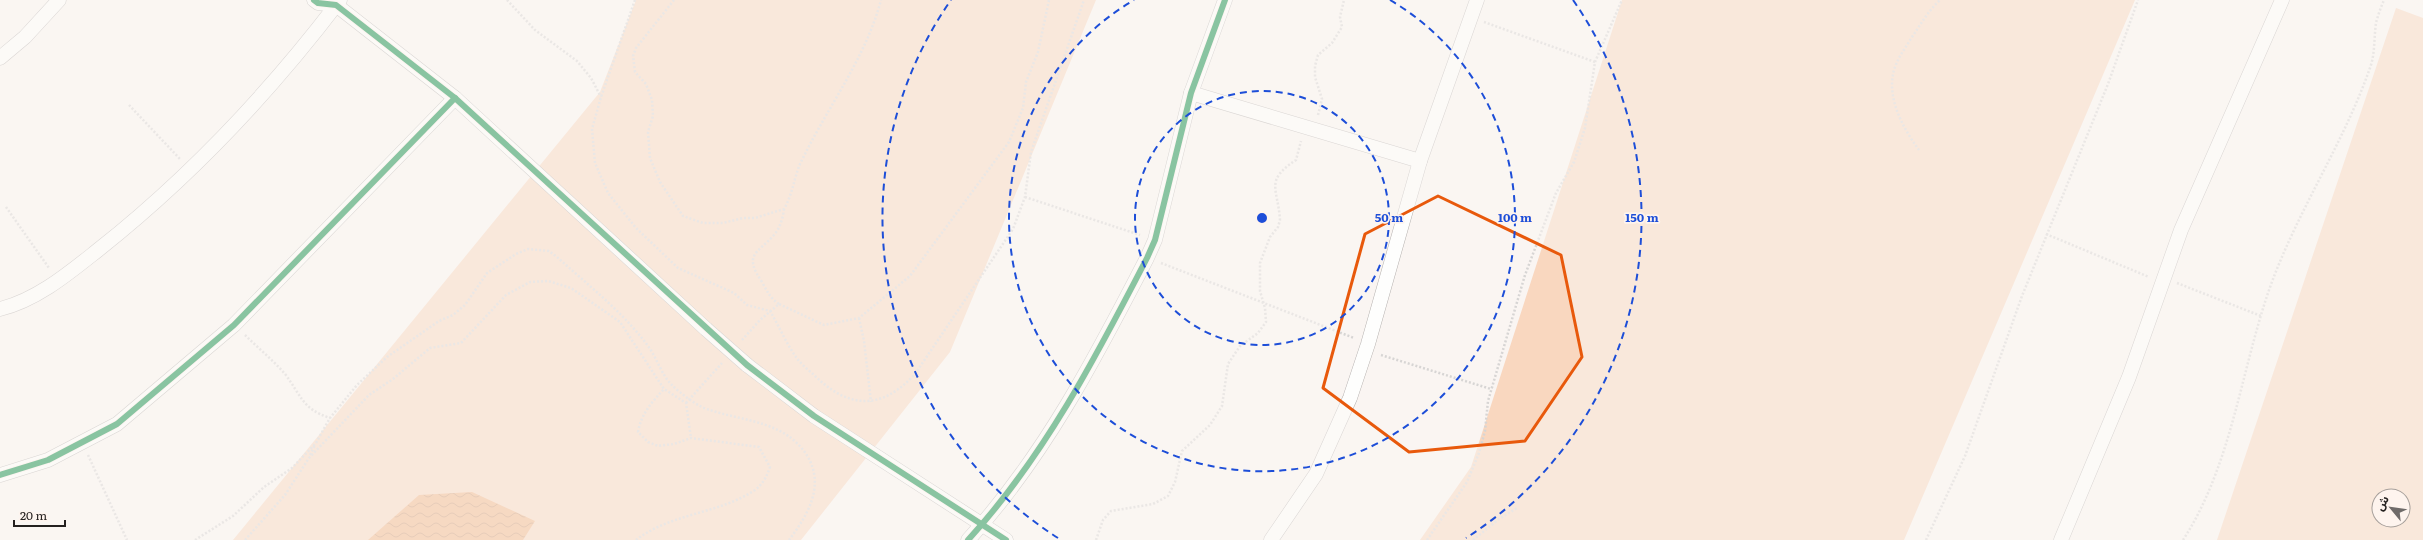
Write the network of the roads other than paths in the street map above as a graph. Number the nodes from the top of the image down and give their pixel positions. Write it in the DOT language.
graph roads {
  1 [pos="59,0"];
  2 [pos="314,0"];
  3 [pos="1225,0"];
  4 [pos="1478,0"];
  5 [pos="2282,0"];
  6 [pos="337,2"];
  7 [pos="0,58"];
  8 [pos="1191,93"];
  9 [pos="455,98"];
  10 [pos="1420,161"];
  11 [pos="0,309"];
  12 [pos="0,475"];
  13 [pos="982,524"];
  14 [pos="968,540"];
  15 [pos="1006,540"];
  16 [pos="1271,540"];
  17 [pos="2061,540"];
  1 -- 7 [label="street"];
  2 -- 6 [label="street"];
  3 -- 8 [label="street"];
  4 -- 10 [label="street"];
  5 -- 17 [label="street"];
  6 -- 9 [label="street"];
  6 -- 11 [label="street"];
  8 -- 10 [label="street"];
  8 -- 13 [label="street"];
  9 -- 12 [label="street"];
  9 -- 13 [label="street, bridge"];
  10 -- 16 [label="street"];
  13 -- 14 [label="street"];
  13 -- 15 [label="street"];
}
